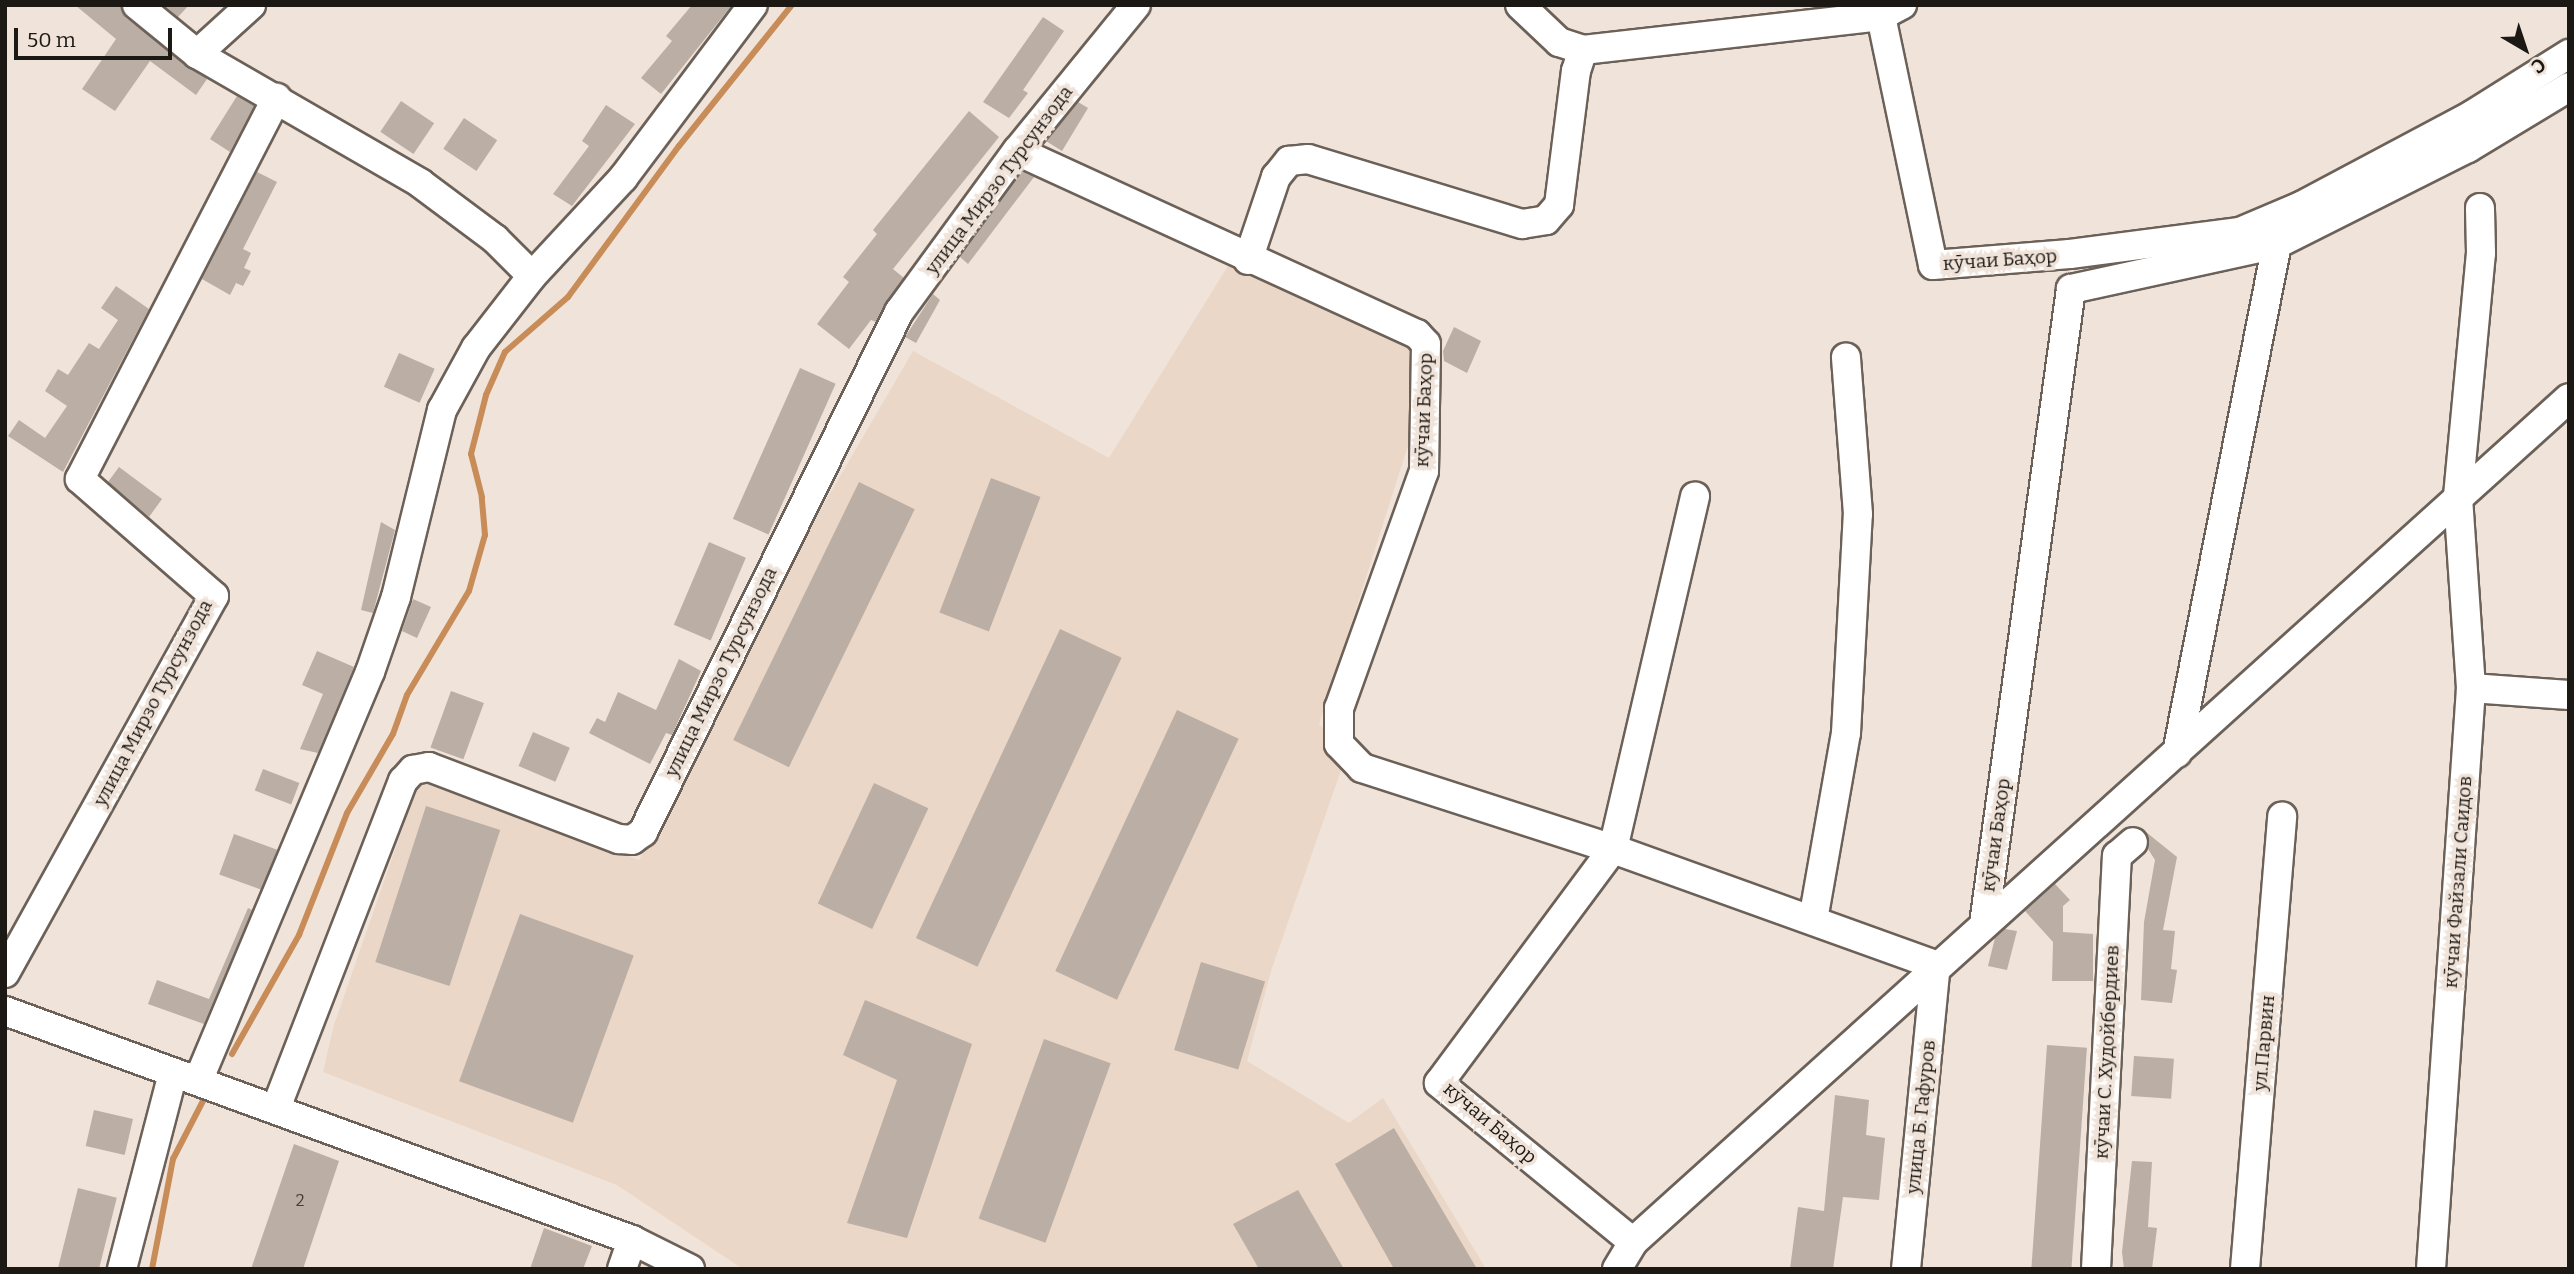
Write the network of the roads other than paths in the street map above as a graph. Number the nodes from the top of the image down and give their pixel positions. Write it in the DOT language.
graph roads {
  1 [pos="137,5"];
  2 [pos="251,5"];
  3 [pos="753,5"];
  4 [pos="1136,5"];
  5 [pos="1520,5"];
  6 [pos="1891,10"];
  7 [pos="1583,50"];
  8 [pos="197,54"];
  9 [pos="2569,54"];
  10 [pos="2569,87"];
  11 [pos="277,98"];
  12 [pos="1017,151"];
  13 [pos="2480,208"];
  14 [pos="2277,244"];
  15 [pos="1248,260"];
  16 [pos="532,276"];
  17 [pos="1846,357"];
  18 [pos="2569,398"];
  19 [pos="1695,496"];
  20 [pos="2458,496"];
  21 [pos="2471,688"];
  22 [pos="2569,695"];
  23 [pos="2177,753"];
  24 [pos="2282,817"];
  25 [pos="2133,842"];
  26 [pos="1613,849"];
  27 [pos="1813,920"];
  28 [pos="1984,924"];
  29 [pos="1936,965"];
  30 [pos="5,973"];
  31 [pos="5,1011"];
  32 [pos="186,1077"];
  33 [pos="276,1108"];
  34 [pos="632,1240"];
  35 [pos="1633,1242"];
  36 [pos="122,1269"];
  37 [pos="622,1269"];
  38 [pos="690,1269"];
  39 [pos="1617,1269"];
  40 [pos="1906,1269"];
  41 [pos="2096,1269"];
  42 [pos="2245,1269"];
  43 [pos="2431,1269"];
  1 -- 8 [label="street"];
  2 -- 8 [label="street"];
  3 -- 16 [label="street"];
  4 -- 12 [label="street, улица Мирзо Турсунзода"];
  5 -- 7 [label="street"];
  6 -- 7 [label="street, кӯчаи Баҳор"];
  6 -- 9 [label="street, кӯчаи Баҳор"];
  7 -- 15 [label="street"];
  8 -- 11 [label="street"];
  10 -- 14 [label="street, кӯчаи Баҳор"];
  11 -- 16 [label="street"];
  11 -- 30 [label="street, улица Мирзо Турсунзода"];
  12 -- 15 [label="street, кӯчаи Баҳор"];
  12 -- 33 [label="street, улица Мирзо Турсунзода"];
  13 -- 20 [label="street"];
  14 -- 23 [label="street"];
  14 -- 28 [label="street, кӯчаи Баҳор"];
  15 -- 26 [label="street, кӯчаи Баҳор"];
  16 -- 32 [label="street"];
  17 -- 27 [label="street"];
  18 -- 20 [label="street, кӯчаи Баҳор"];
  19 -- 26 [label="street, кӯчаи Баҳор"];
  20 -- 21 [label="street, кӯчаи Файзали Саидов"];
  20 -- 23 [label="street, кӯчаи Баҳор"];
  21 -- 22 [label="street"];
  21 -- 43 [label="street, кӯчаи Файзали Саидов"];
  23 -- 28 [label="street, кӯчаи Баҳор"];
  24 -- 42 [label="street, ул.Парвин"];
  25 -- 41 [label="street, кӯчаи С. Худойбердиев"];
  26 -- 27 [label="street, кӯчаи Баҳор"];
  26 -- 35 [label="street, кӯчаи Баҳор"];
  27 -- 29 [label="street, кӯчаи Баҳор"];
  28 -- 29 [label="street, кӯчаи Баҳор"];
  29 -- 35 [label="street, кӯчаи Баҳор"];
  29 -- 40 [label="street, улица Б. Гафуров"];
  31 -- 32 [label="street"];
  32 -- 33 [label="street"];
  32 -- 36 [label="street"];
  33 -- 34 [label="street"];
  34 -- 37 [label="street"];
  34 -- 38 [label="street"];
  35 -- 39 [label="street, кӯчаи Баҳор"];
}
